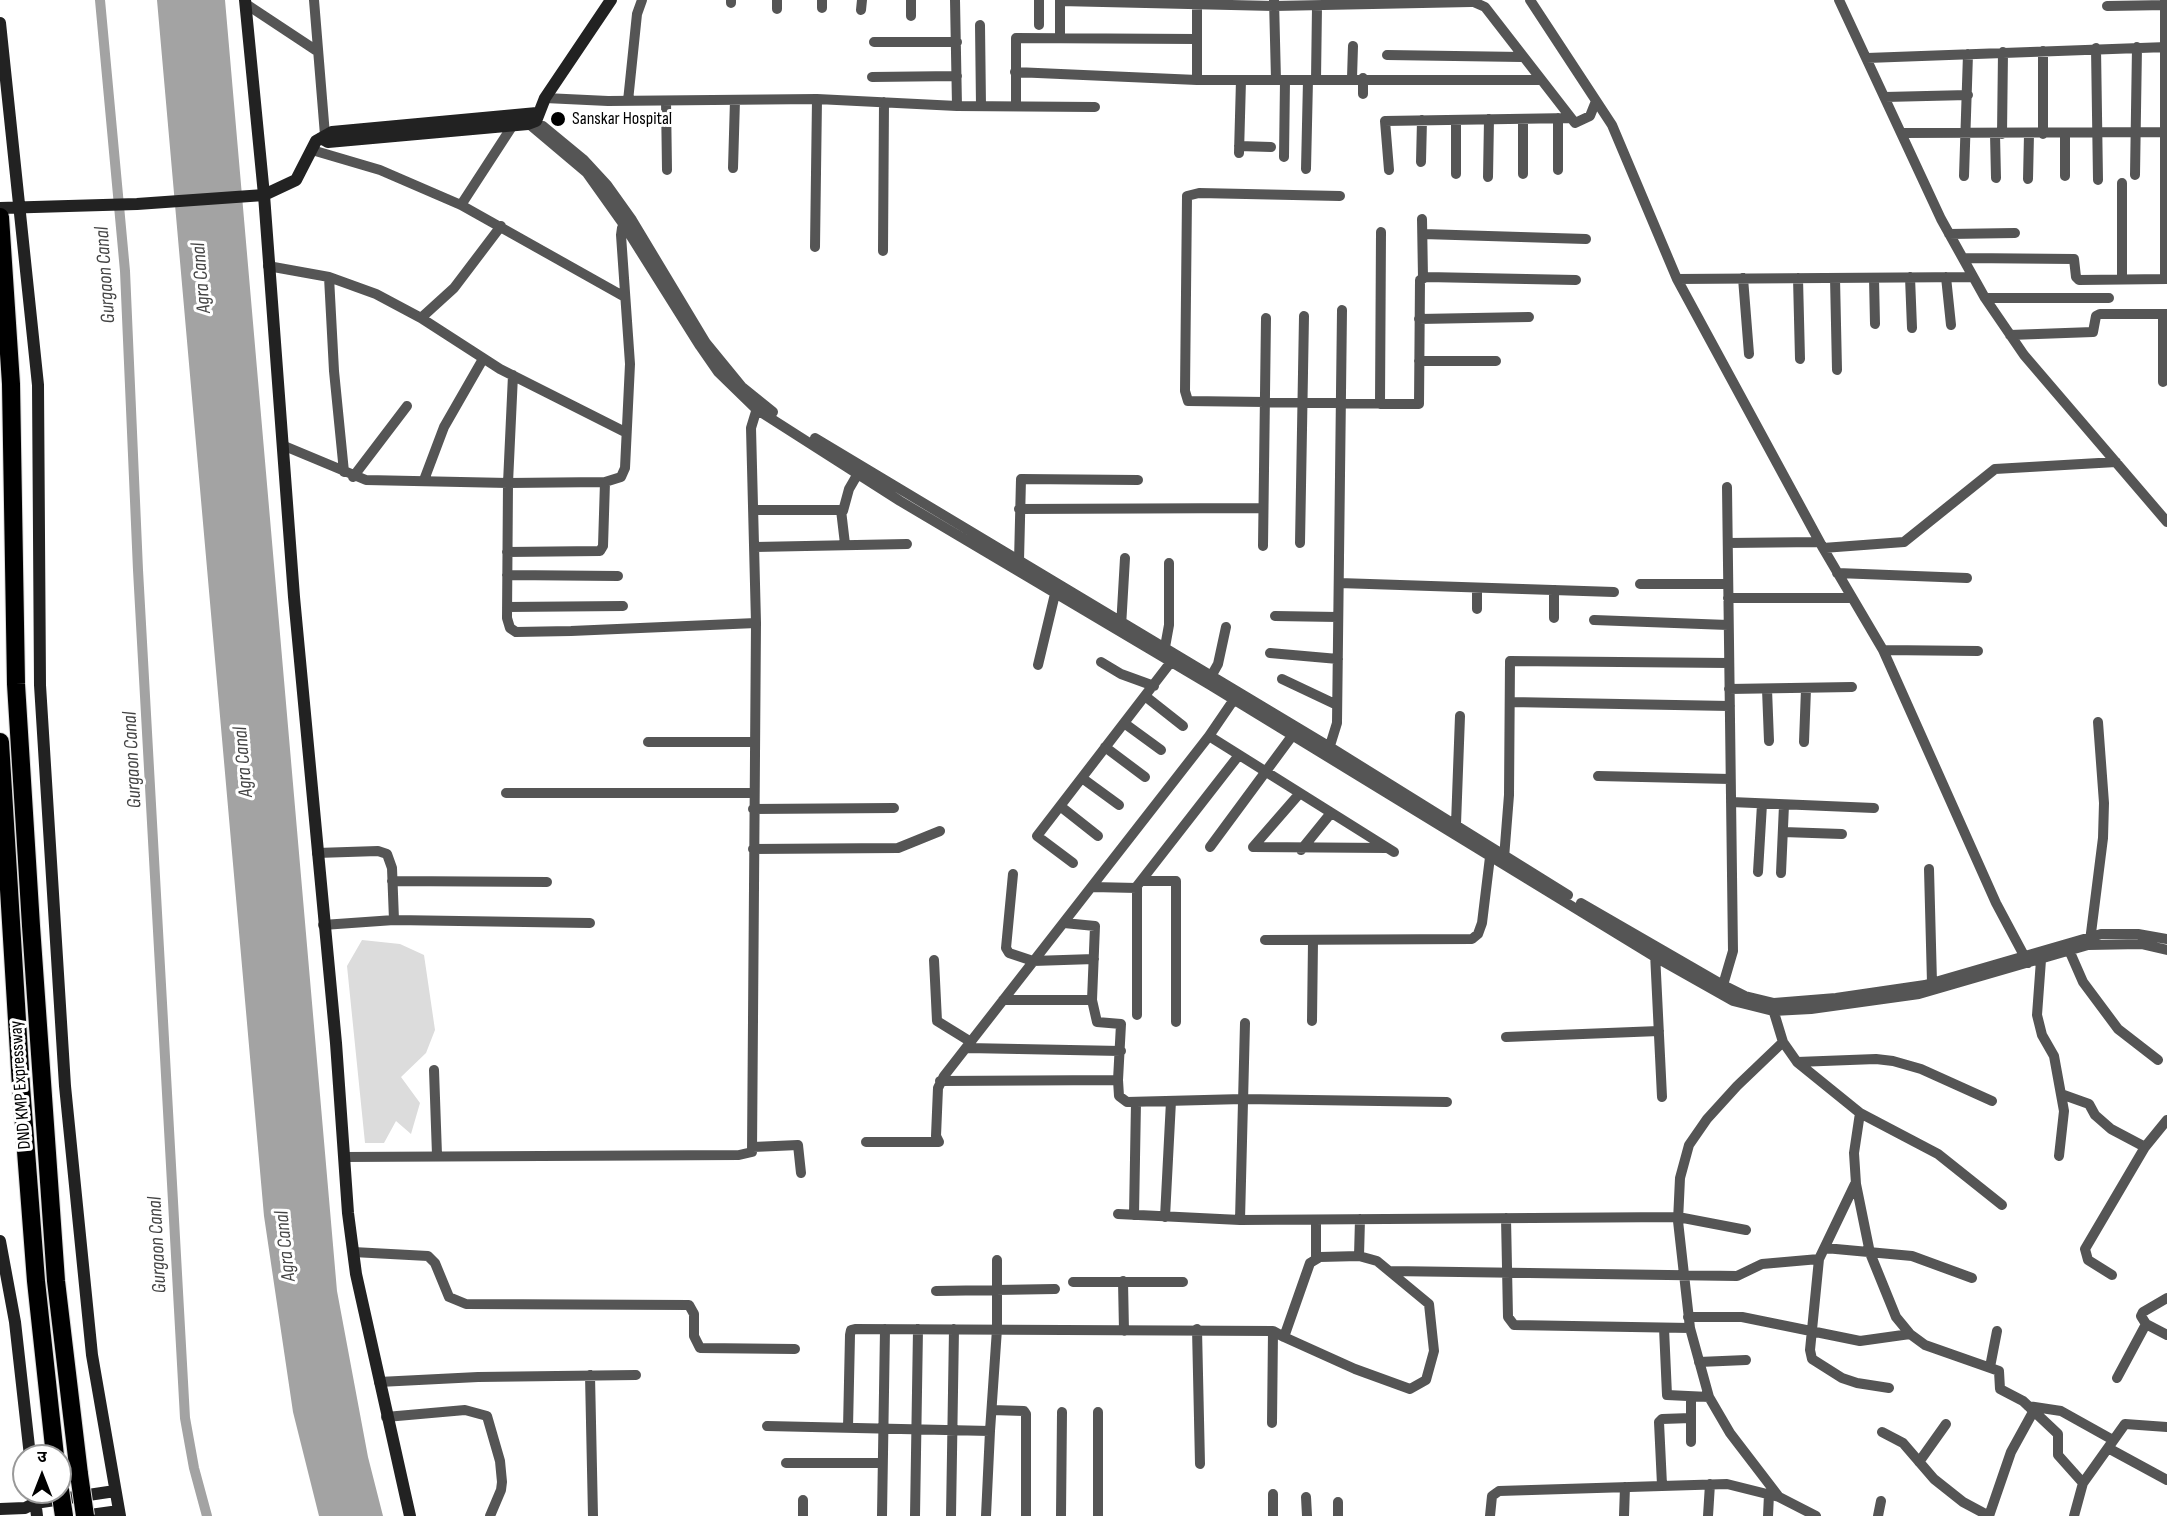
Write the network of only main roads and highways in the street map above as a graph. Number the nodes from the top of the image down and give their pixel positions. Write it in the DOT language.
graph roads {
  1 [pos="0,217"];
  2 [pos="0,742"];
  3 [pos="54,1444"];
  4 [pos="84,1516"];
  1 -- 4 [label="highway, DND KMP Expressway, bridge"];
  2 -- 3 [label="highway, DND KMP Expressway"];
}
